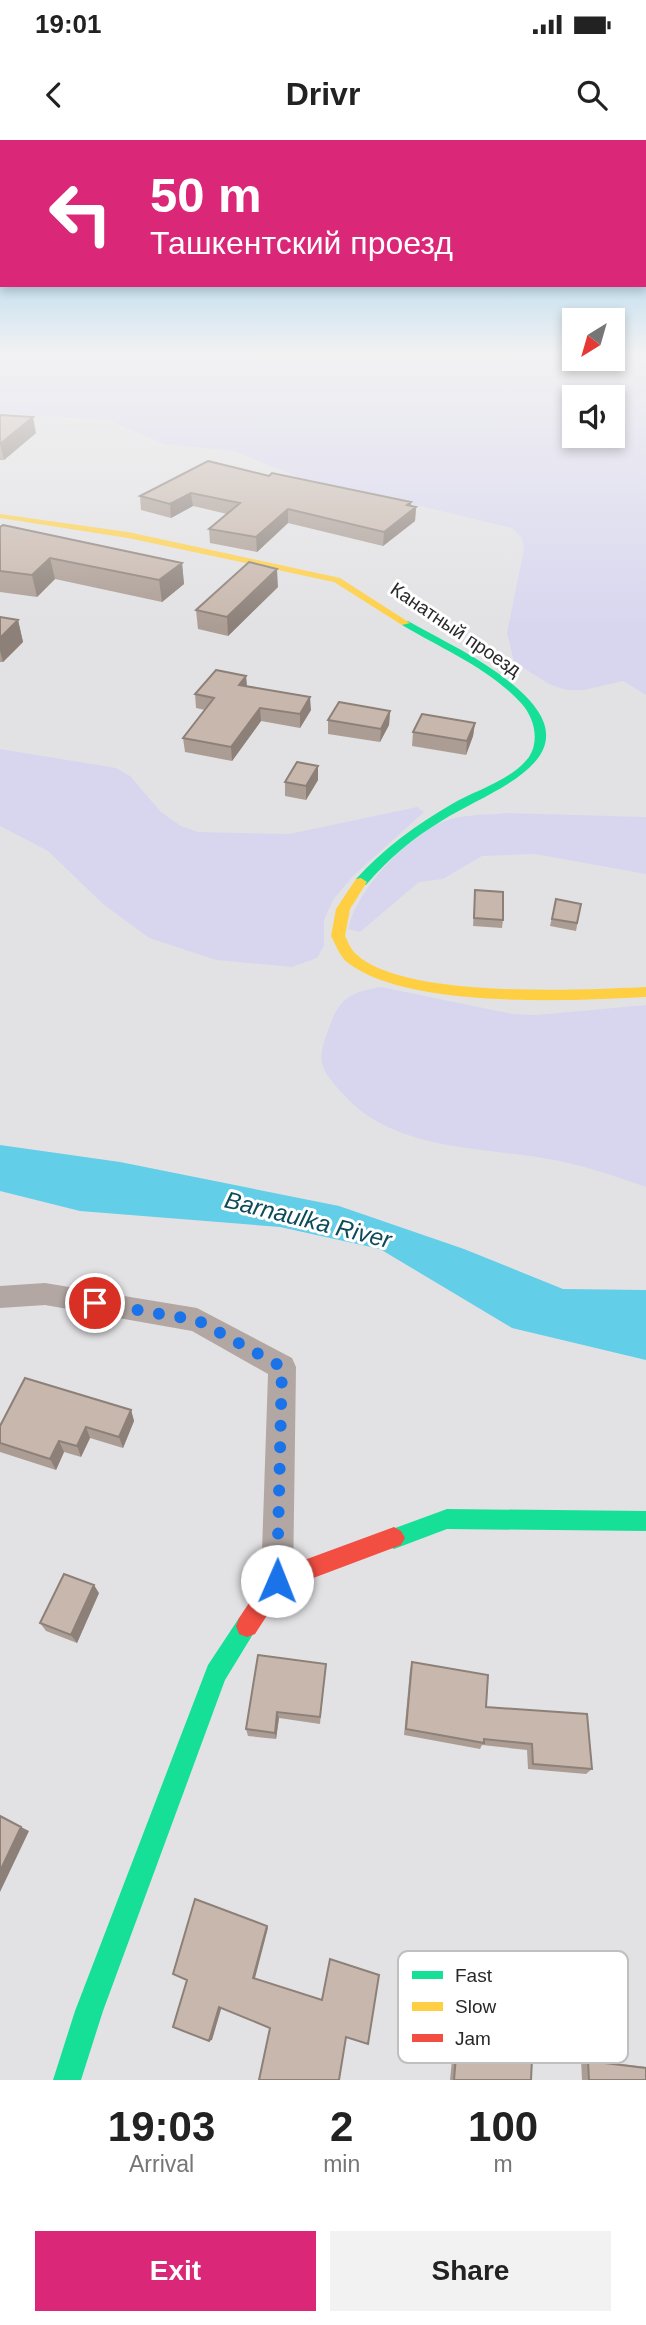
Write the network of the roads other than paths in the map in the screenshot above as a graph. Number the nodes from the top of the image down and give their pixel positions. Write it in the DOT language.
graph roads {
  1 [pos="0,516"];
  2 [pos="646,992"];
  3 [pos="0,1297"];
  4 [pos="646,1521"];
  5 [pos="277,1581"];
  6 [pos="67,2080"];
  1 -- 2 [label="street, Канатный проезд"];
  3 -- 5 [label="street"];
  4 -- 5 [label="street"];
  5 -- 6 [label="street"];
}
